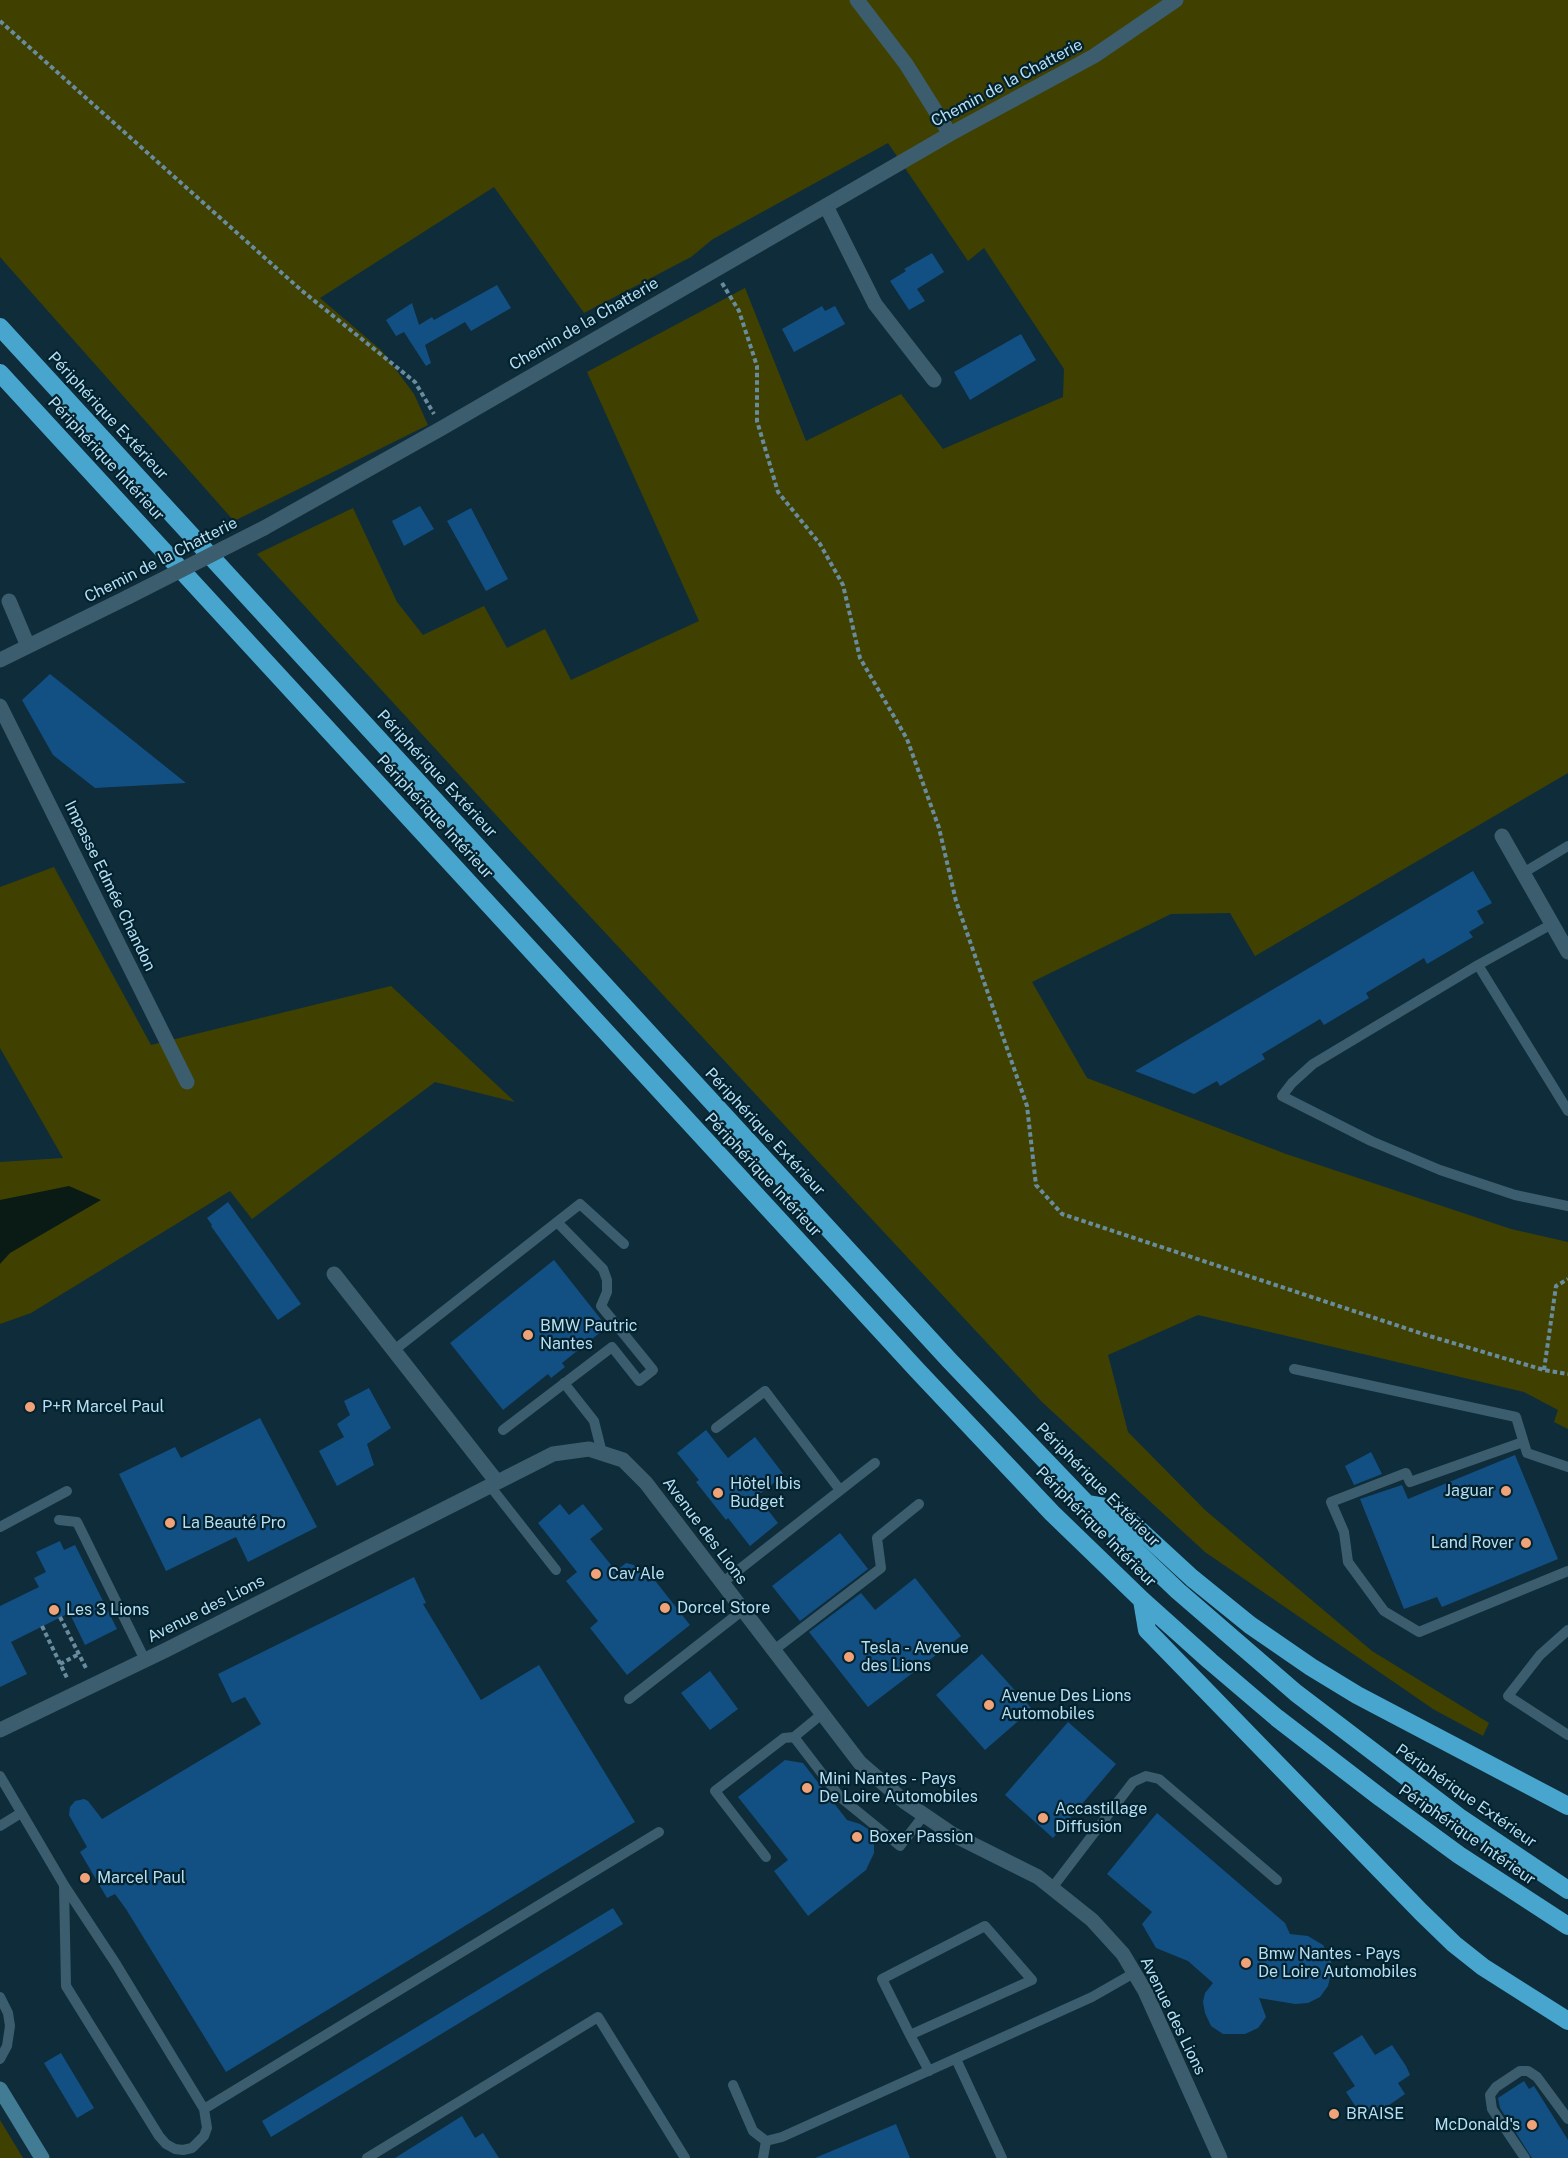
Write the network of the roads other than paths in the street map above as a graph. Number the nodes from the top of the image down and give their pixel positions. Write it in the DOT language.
graph roads {
  1 [pos="857,0"];
  2 [pos="1176,0"];
  3 [pos="950,134"];
  4 [pos="826,206"];
  5 [pos="0,327"];
  6 [pos="0,373"];
  7 [pos="934,380"];
  8 [pos="9,602"];
  9 [pos="28,646"];
  10 [pos="0,660"];
  11 [pos="0,706"];
  12 [pos="1502,836"];
  13 [pos="1568,846"];
  14 [pos="1523,873"];
  15 [pos="1552,924"];
  16 [pos="1568,952"];
  17 [pos="1478,965"];
  18 [pos="187,1082"];
  19 [pos="1568,1111"];
  20 [pos="1568,1206"];
  21 [pos="557,1222"];
  22 [pos="624,1244"];
  23 [pos="334,1274"];
  24 [pos="393,1351"];
  25 [pos="1294,1369"];
  26 [pos="564,1383"];
  27 [pos="716,1428"];
  28 [pos="503,1430"];
  29 [pos="1523,1442"];
  30 [pos="602,1453"];
  31 [pos="875,1463"];
  32 [pos="1568,1467"];
  33 [pos="494,1484"];
  34 [pos="840,1490"];
  35 [pos="67,1491"];
  36 [pos="919,1504"];
  37 [pos="1087,1504"];
  38 [pos="59,1520"];
  39 [pos="0,1527"];
  40 [pos="556,1570"];
  41 [pos="1568,1571"];
  42 [pos="722,1583"];
  43 [pos="1142,1600"];
  44 [pos="743,1610"];
  45 [pos="1568,1630"];
  46 [pos="774,1650"];
  47 [pos="145,1660"];
  48 [pos="629,1699"];
  49 [pos="822,1714"];
  50 [pos="0,1730"];
  51 [pos="1568,1735"];
  52 [pos="794,1737"];
  53 [pos="0,1776"];
  54 [pos="1568,1806"];
  55 [pos="21,1813"];
  56 [pos="924,1815"];
  57 [pos="0,1826"];
  58 [pos="659,1832"];
  59 [pos="766,1857"];
  60 [pos="1277,1880"];
  61 [pos="64,1885"];
  62 [pos="1052,1888"];
  63 [pos="1568,1890"];
  64 [pos="1568,1926"];
  65 [pos="1134,1972"];
  66 [pos="0,1997"];
  67 [pos="1568,2021"];
  68 [pos="910,2035"];
  69 [pos="0,2059"];
  70 [pos="956,2059"];
  71 [pos="929,2071"];
  72 [pos="733,2085"];
  73 [pos="0,2089"];
  74 [pos="204,2109"];
  75 [pos="1568,2119"];
  76 [pos="766,2141"];
  77 [pos="42,2158"];
  78 [pos="367,2158"];
  79 [pos="685,2158"];
  80 [pos="763,2158"];
  81 [pos="1002,2158"];
  82 [pos="1220,2158"];
  83 [pos="1525,2158"];
  1 -- 3 [label="street"];
  2 -- 3 [label="street, Chemin de la Chatterie"];
  3 -- 4 [label="street, Chemin de la Chatterie"];
  4 -- 7 [label="street"];
  4 -- 9 [label="street, Chemin de la Chatterie, bridge"];
  5 -- 37 [label="highway, Périphérique Extérieur"];
  6 -- 43 [label="highway, Périphérique Intérieur"];
  8 -- 9 [label="street"];
  9 -- 10 [label="street, Chemin de la Chatterie"];
  11 -- 18 [label="street, Impasse Edmée Chandon"];
  12 -- 14 [label="street"];
  13 -- 14 [label="lane"];
  14 -- 15 [label="street"];
  15 -- 16 [label="street"];
  15 -- 17 [label="lane"];
  17 -- 19 [label="lane"];
  17 -- 20 [label="lane"];
  21 -- 22 [label="lane"];
  21 -- 24 [label="lane"];
  21 -- 26 [label="lane"];
  23 -- 24 [label="street"];
  24 -- 33 [label="street"];
  25 -- 29 [label="lane"];
  26 -- 28 [label="lane"];
  26 -- 30 [label="lane"];
  27 -- 34 [label="lane"];
  29 -- 32 [label="lane"];
  29 -- 41 [label="lane"];
  30 -- 33 [label="street, Avenue des Lions"];
  30 -- 42 [label="street, Avenue des Lions"];
  31 -- 34 [label="lane"];
  33 -- 40 [label="lane"];
  33 -- 47 [label="street, Avenue des Lions"];
  34 -- 42 [label="lane"];
  35 -- 39 [label="lane"];
  36 -- 46 [label="lane"];
  37 -- 54 [label="highway"];
  37 -- 63 [label="highway, Périphérique Extérieur"];
  38 -- 47 [label="lane"];
  42 -- 44 [label="street, Avenue des Lions"];
  43 -- 64 [label="highway, Périphérique Intérieur"];
  43 -- 67 [label="highway"];
  44 -- 46 [label="street, Avenue des Lions"];
  44 -- 48 [label="lane"];
  45 -- 51 [label="lane"];
  46 -- 49 [label="street, Avenue des Lions"];
  47 -- 50 [label="street, Avenue des Lions"];
  49 -- 52 [label="lane"];
  49 -- 56 [label="street, Avenue des Lions"];
  52 -- 56 [label="lane"];
  52 -- 59 [label="lane"];
  53 -- 55 [label="lane"];
  55 -- 57 [label="lane"];
  55 -- 61 [label="lane"];
  56 -- 62 [label="street, Avenue des Lions"];
  58 -- 74 [label="lane"];
  60 -- 62 [label="lane"];
  61 -- 74 [label="lane"];
  61 -- 74 [label="lane"];
  62 -- 65 [label="street, Avenue des Lions"];
  65 -- 70 [label="lane"];
  65 -- 82 [label="street, Avenue des Lions"];
  66 -- 69 [label="lane"];
  68 -- 68 [label="lane"];
  68 -- 71 [label="lane"];
  70 -- 71 [label="lane"];
  70 -- 81 [label="lane"];
  71 -- 76 [label="lane"];
  72 -- 76 [label="lane"];
  73 -- 77 [label="street"];
  75 -- 83 [label="lane"];
  76 -- 80 [label="lane"];
  78 -- 79 [label="lane"];
}
